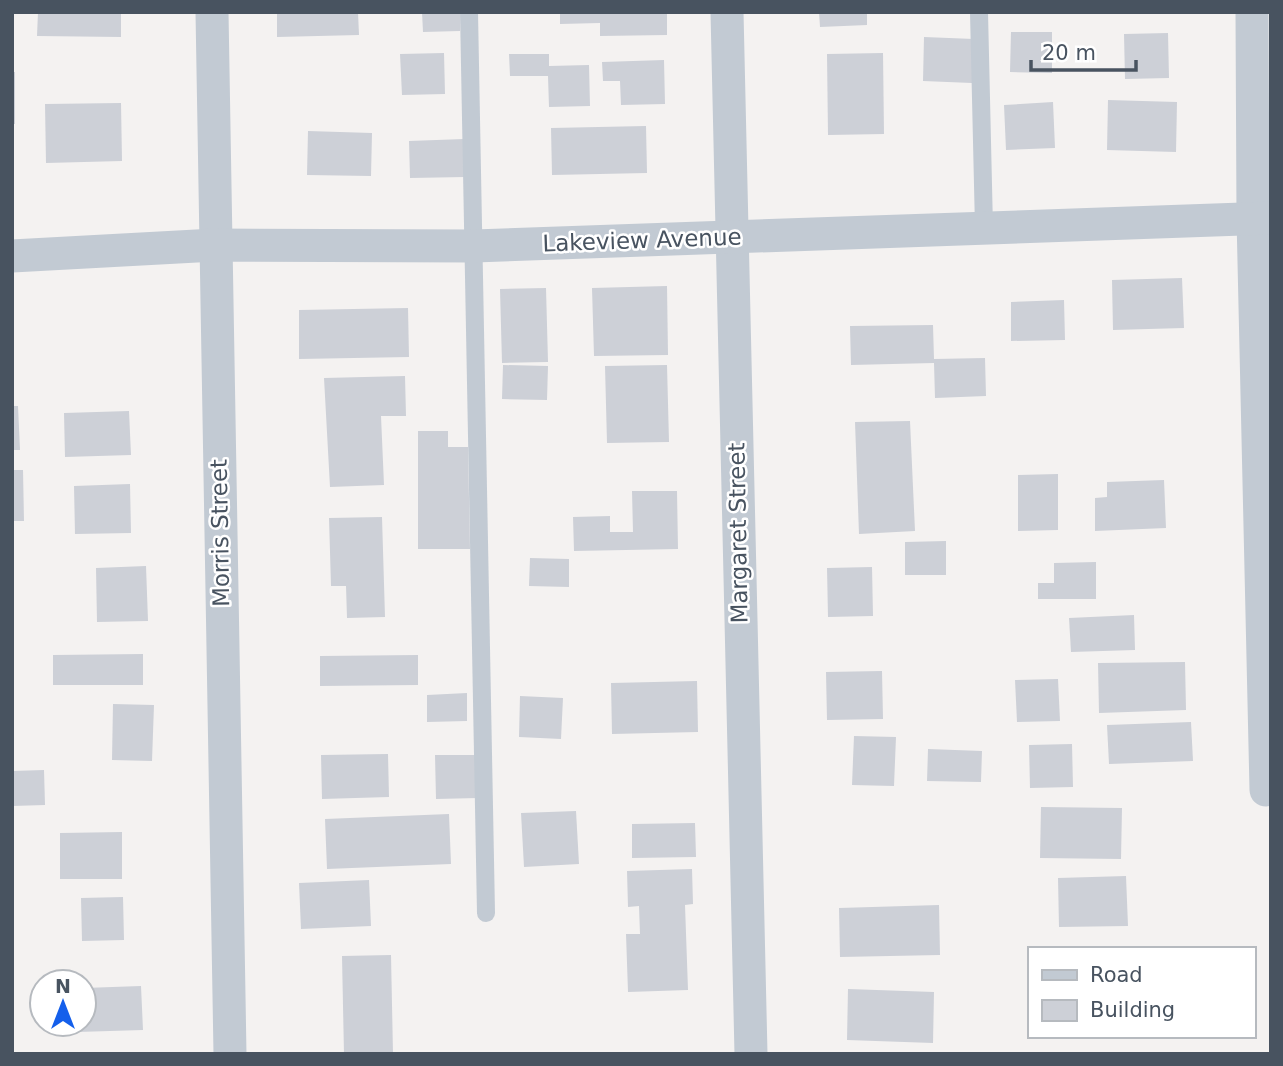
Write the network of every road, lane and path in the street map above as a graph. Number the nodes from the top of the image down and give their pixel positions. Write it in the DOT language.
graph roads {
  1 [pos="212,12"];
  2 [pos="469,12"];
  3 [pos="727,12"];
  4 [pos="979,12"];
  5 [pos="1252,12"];
  6 [pos="1262,218"];
  7 [pos="984,228"];
  8 [pos="731,237"];
  9 [pos="215,245"];
  10 [pos="474,246"];
  11 [pos="12,256"];
  12 [pos="1266,790"];
  13 [pos="486,914"];
  14 [pos="230,1054"];
  15 [pos="751,1054"];
  1 -- 9 [label="street, Morris Street"];
  2 -- 10 [label="lane"];
  3 -- 8 [label="street, Margaret Street"];
  4 -- 7 [label="lane"];
  5 -- 6 [label="street"];
  6 -- 7 [label="street, Lakeview Avenue"];
  6 -- 12 [label="street"];
  7 -- 8 [label="street, Lakeview Avenue"];
  8 -- 10 [label="street, Lakeview Avenue"];
  8 -- 15 [label="street, Margaret Street"];
  9 -- 10 [label="street, Lakeview Avenue"];
  9 -- 11 [label="street, Lakeview Avenue"];
  9 -- 14 [label="street, Morris Street"];
  10 -- 13 [label="lane"];
}
